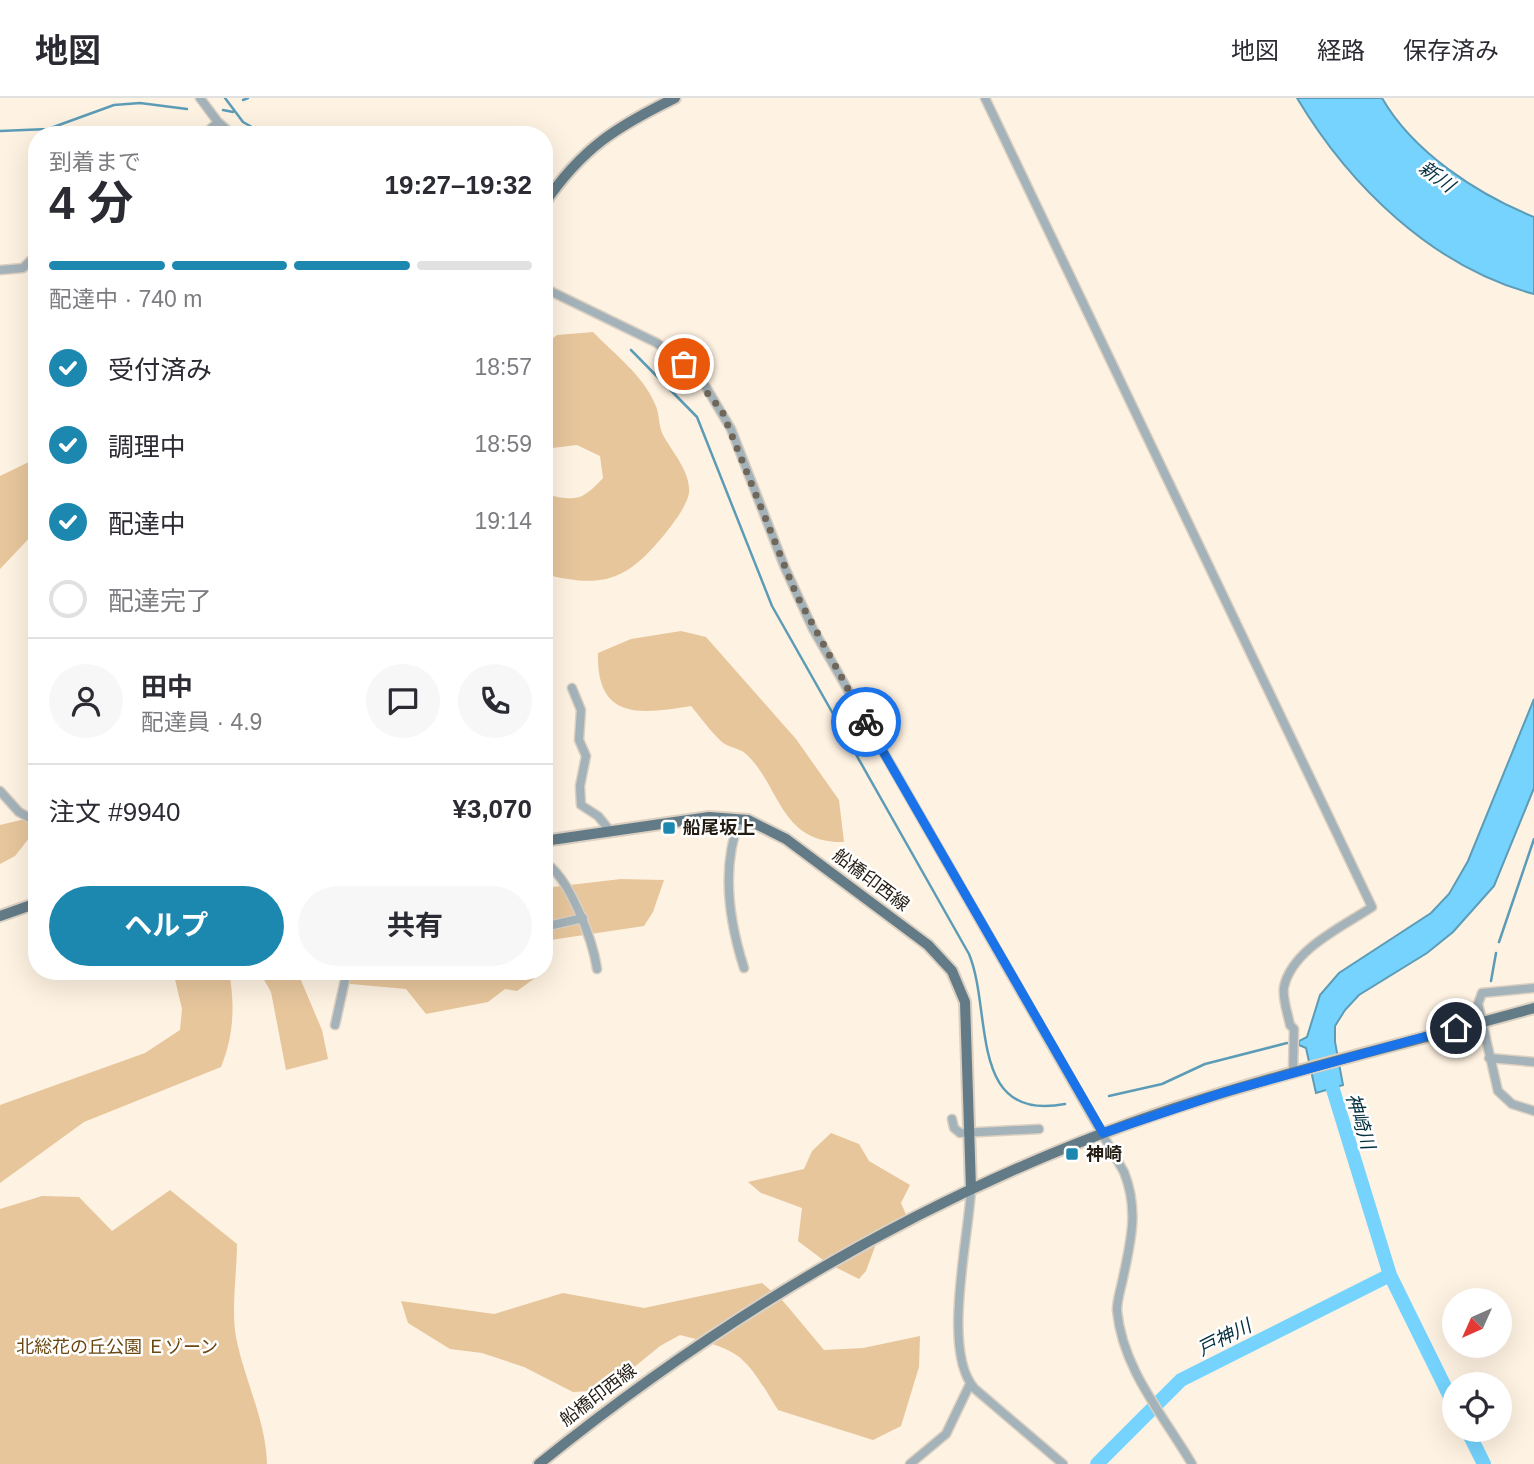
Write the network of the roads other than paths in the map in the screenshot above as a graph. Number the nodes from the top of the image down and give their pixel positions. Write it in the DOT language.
graph roads {
  1 [pos="200,98"];
  2 [pos="675,98"];
  3 [pos="985,98"];
  4 [pos="218,122"];
  5 [pos="214,126"];
  6 [pos="223,126"];
  7 [pos="553,192"];
  8 [pos="28,263"];
  9 [pos="0,270"];
  10 [pos="553,292"];
  11 [pos="572,688"];
  12 [pos="0,791"];
  13 [pos="28,816"];
  14 [pos="740,819"];
  15 [pos="611,832"];
  16 [pos="553,840"];
  17 [pos="553,869"];
  18 [pos="28,907"];
  19 [pos="0,916"];
  20 [pos="583,918"];
  21 [pos="553,925"];
  22 [pos="744,968"];
  23 [pos="597,970"];
  24 [pos="345,980"];
  25 [pos="1534,988"];
  26 [pos="1534,1008"];
  27 [pos="1480,1022"];
  28 [pos="335,1026"];
  29 [pos="1489,1058"];
  30 [pos="1534,1062"];
  31 [pos="1295,1072"];
  32 [pos="1534,1111"];
  33 [pos="952,1119"];
  34 [pos="1039,1129"];
  35 [pos="1103,1133"];
  36 [pos="968,1134"];
  37 [pos="971,1189"];
  38 [pos="970,1384"];
  39 [pos="539,1464"];
  40 [pos="910,1464"];
  41 [pos="1063,1464"];
  42 [pos="1192,1464"];
  1 -- 4 [label="street"];
  2 -- 7 [label="main road"];
  3 -- 31 [label="street"];
  4 -- 5 [label="street"];
  4 -- 6 [label="street"];
  8 -- 9 [label="street"];
  10 -- 35 [label="street"];
  11 -- 15 [label="street"];
  12 -- 13 [label="street"];
  14 -- 15 [label="main road, 船橋印西線"];
  14 -- 22 [label="street"];
  14 -- 36 [label="main road, 船橋印西線"];
  15 -- 16 [label="main road, 船橋印西線"];
  17 -- 20 [label="street"];
  18 -- 19 [label="main road"];
  20 -- 21 [label="street"];
  20 -- 23 [label="street"];
  24 -- 28 [label="street"];
  25 -- 27 [label="street"];
  26 -- 27 [label="main road, 船橋印西線"];
  27 -- 29 [label="street"];
  27 -- 31 [label="main road, 船橋印西線"];
  29 -- 30 [label="street"];
  29 -- 32 [label="street"];
  31 -- 35 [label="main road, 船橋印西線"];
  33 -- 36 [label="street"];
  34 -- 36 [label="street"];
  35 -- 37 [label="main road, 船橋印西線"];
  35 -- 42 [label="street"];
  36 -- 37 [label="main road, 船橋印西線"];
  37 -- 38 [label="street"];
  37 -- 39 [label="main road, 船橋印西線"];
  38 -- 40 [label="street"];
  38 -- 41 [label="street"];
}
